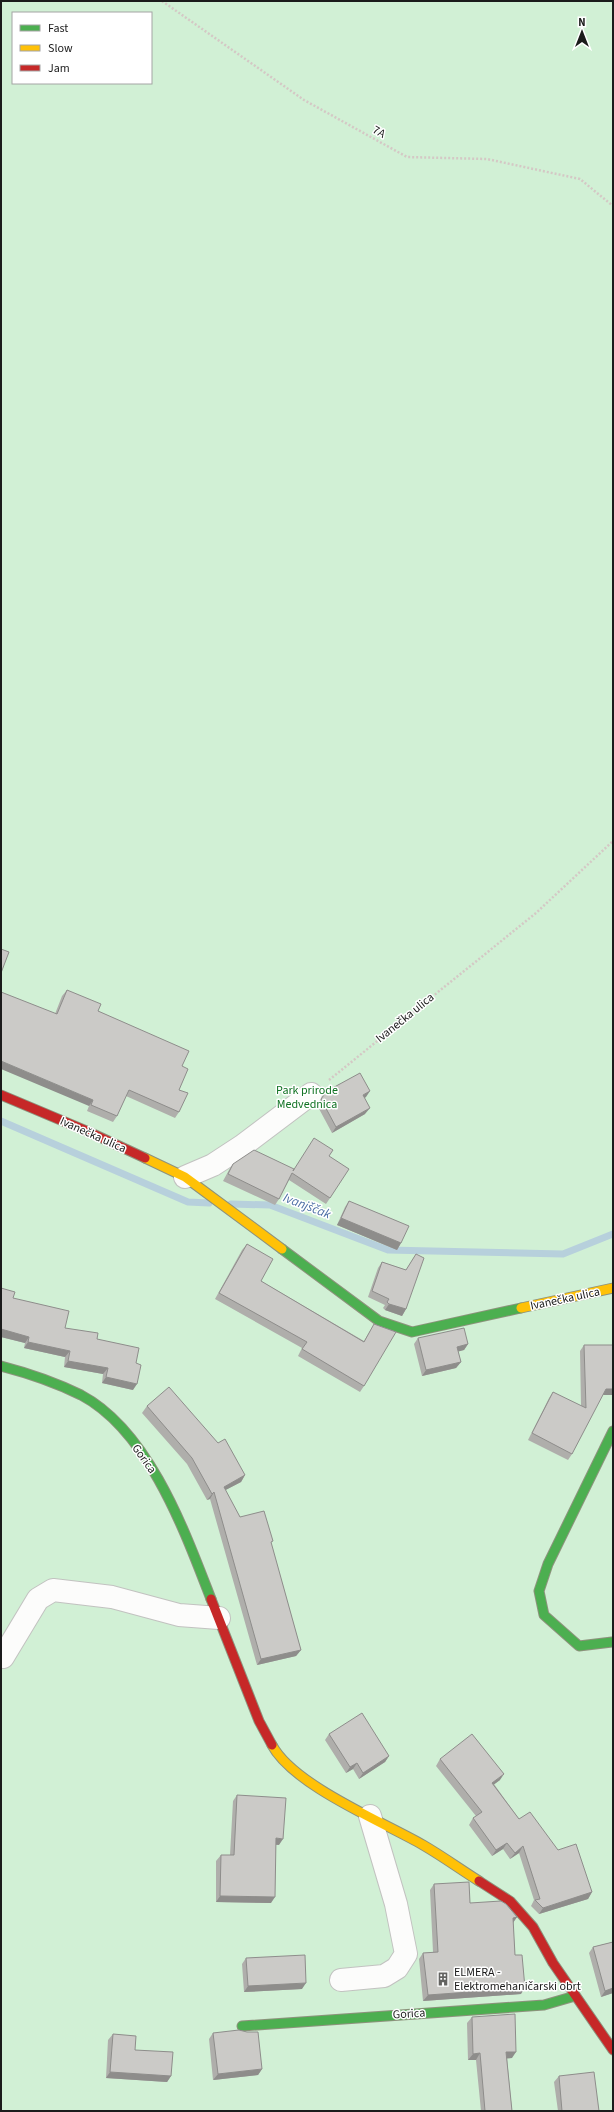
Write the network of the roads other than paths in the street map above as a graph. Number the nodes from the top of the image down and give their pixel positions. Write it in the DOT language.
graph roads {
  1 [pos="311,1094"];
  2 [pos="1,1095"];
  3 [pos="192,1181"];
  4 [pos="613,1288"];
  5 [pos="1,1366"];
  6 [pos="613,1431"];
  7 [pos="219,1618"];
  8 [pos="612,1642"];
  9 [pos="3,1657"];
  10 [pos="370,1816"];
  11 [pos="341,1980"];
  12 [pos="575,1996"];
  13 [pos="242,2026"];
  14 [pos="613,2050"];
  1 -- 3 [label="street"];
  2 -- 3 [label="street, Ivanečka ulica"];
  3 -- 4 [label="street, Ivanečka ulica"];
  5 -- 7 [label="street, Gorica"];
  6 -- 8 [label="street"];
  7 -- 9 [label="street"];
  7 -- 10 [label="street, Gorica"];
  10 -- 11 [label="street"];
  10 -- 12 [label="street, Gorica"];
  12 -- 13 [label="street, Gorica"];
  12 -- 14 [label="street, Gorica"];
}
